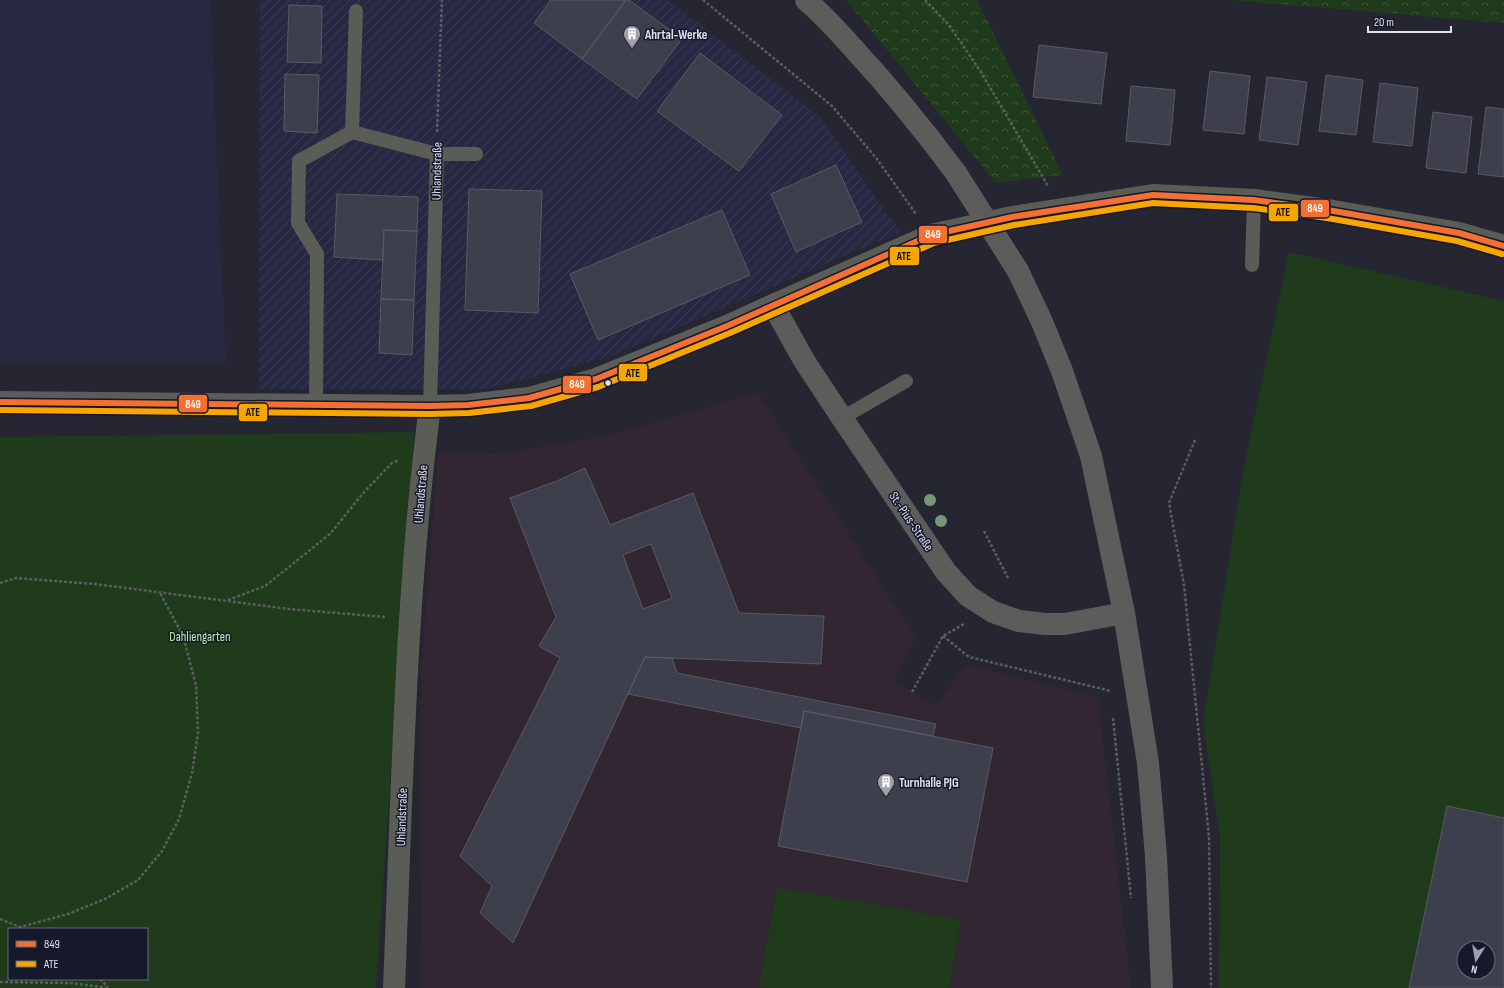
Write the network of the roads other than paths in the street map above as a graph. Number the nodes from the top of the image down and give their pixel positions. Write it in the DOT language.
graph roads {
  1 [pos="806,0"];
  2 [pos="356,11"];
  3 [pos="352,132"];
  4 [pos="437,154"];
  5 [pos="476,154"];
  6 [pos="1254,200"];
  7 [pos="1504,246"];
  8 [pos="1252,264"];
  9 [pos="774,305"];
  10 [pos="906,381"];
  11 [pos="0,402"];
  12 [pos="316,405"];
  13 [pos="430,406"];
  14 [pos="842,418"];
  15 [pos="1124,613"];
  16 [pos="394,988"];
  17 [pos="1162,988"];
  1 -- 15 [label="street, bridge"];
  2 -- 3 [label="lane"];
  3 -- 4 [label="lane"];
  3 -- 12 [label="lane"];
  4 -- 5 [label="lane"];
  4 -- 13 [label="lane, Uhlandstraße"];
  6 -- 7 [label="street"];
  6 -- 8 [label="lane"];
  6 -- 9 [label="street"];
  9 -- 13 [label="street"];
  9 -- 14 [label="street, St.-Pius-Straße"];
  10 -- 14 [label="lane"];
  11 -- 12 [label="street"];
  12 -- 13 [label="street"];
  13 -- 16 [label="street, Uhlandstraße"];
  14 -- 15 [label="street, St.-Pius-Straße"];
  15 -- 17 [label="street"];
}
